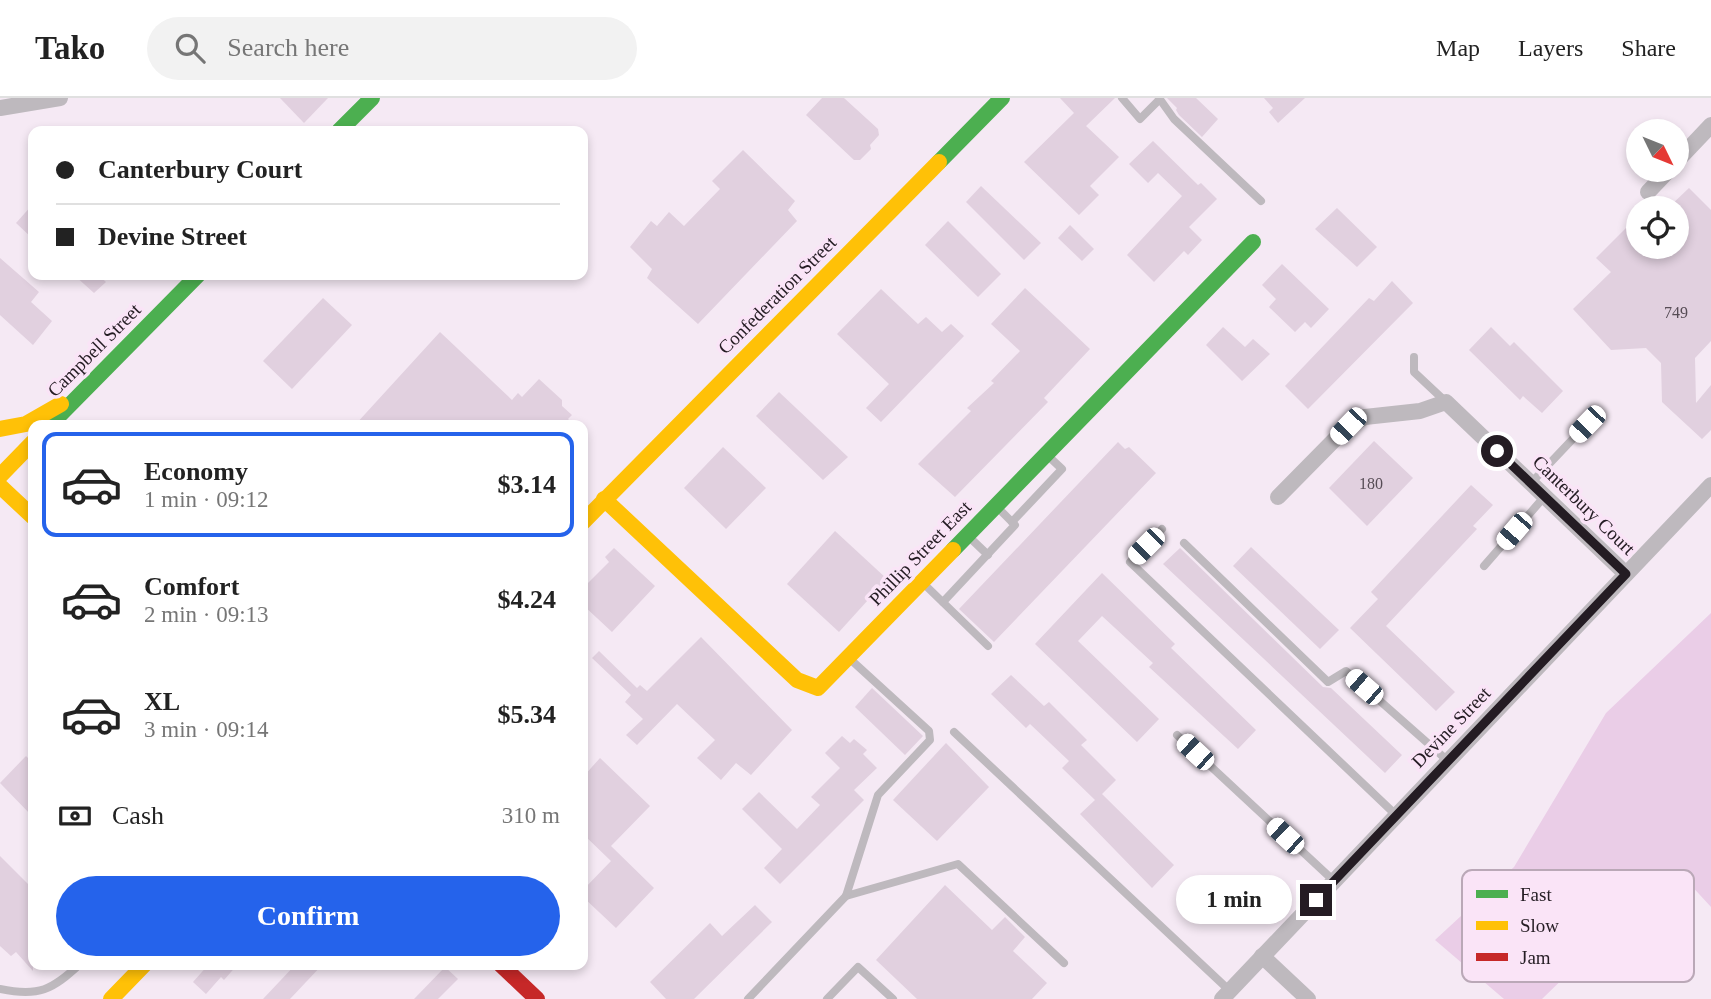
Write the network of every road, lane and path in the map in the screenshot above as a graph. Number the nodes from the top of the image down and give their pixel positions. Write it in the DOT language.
graph roads {
  1 [pos="60,98"];
  2 [pos="372,98"];
  3 [pos="1002,98"];
  4 [pos="1122,98"];
  5 [pos="1159,99"];
  6 [pos="0,108"];
  7 [pos="1711,125"];
  8 [pos="345,126"];
  9 [pos="1689,148"];
  10 [pos="1658,182"];
  11 [pos="1648,192"];
  12 [pos="1261,201"];
  13 [pos="1253,242"];
  14 [pos="193,280"];
  15 [pos="1414,357"];
  16 [pos="109,366"];
  17 [pos="1446,402"];
  18 [pos="36,420"];
  19 [pos="55,420"];
  20 [pos="67,420"];
  21 [pos="28,423"];
  22 [pos="1587,424"];
  23 [pos="0,429"];
  24 [pos="28,447"];
  25 [pos="1046,454"];
  26 [pos="0,476"];
  27 [pos="1531,483"];
  28 [pos="1711,485"];
  29 [pos="0,486"];
  30 [pos="1545,496"];
  31 [pos="1278,497"];
  32 [pos="604,499"];
  33 [pos="995,506"];
  34 [pos="28,512"];
  35 [pos="588,517"];
  36 [pos="1012,522"];
  37 [pos="1162,530"];
  38 [pos="967,535"];
  39 [pos="1184,543"];
  40 [pos="988,555"];
  41 [pos="1484,566"];
  42 [pos="1626,574"];
  43 [pos="921,582"];
  44 [pos="943,602"];
  45 [pos="988,646"];
  46 [pos="848,657"];
  47 [pos="954,732"];
  48 [pos="1177,735"];
  49 [pos="1448,761"];
  50 [pos="1396,815"];
  51 [pos="1334,881"];
  52 [pos="845,896"];
  53 [pos="1262,956"];
  54 [pos="1064,963"];
  55 [pos="74,970"];
  56 [pos="136,970"];
  57 [pos="506,970"];
  58 [pos="0,989"];
  59 [pos="1226,995"];
  60 [pos="111,999"];
  61 [pos="537,999"];
  62 [pos="748,999"];
  63 [pos="827,999"];
  64 [pos="893,999"];
  65 [pos="1308,999"];
  1 -- 6 [label="street"];
  2 -- 8 [label="street"];
  3 -- 32 [label="street, Confederation Street"];
  4 -- 5 [label="lane"];
  5 -- 12 [label="lane"];
  7 -- 9 [label="street"];
  10 -- 11 [label="street"];
  13 -- 25 [label="street, Phillip Street East"];
  14 -- 16 [label="street, Campbell Street"];
  15 -- 17 [label="lane"];
  16 -- 18 [label="street"];
  16 -- 19 [label="street, Campbell Street"];
  16 -- 20 [label="street"];
  17 -- 27 [label="street, Canterbury Court"];
  17 -- 31 [label="street"];
  21 -- 23 [label="street"];
  22 -- 27 [label="lane"];
  24 -- 26 [label="street"];
  25 -- 33 [label="street, Phillip Street East"];
  25 -- 36 [label="lane"];
  27 -- 30 [label="street, Canterbury Court"];
  28 -- 42 [label="street, Devine Street"];
  29 -- 34 [label="street"];
  30 -- 41 [label="lane"];
  30 -- 42 [label="street, Canterbury Court"];
  32 -- 35 [label="street, Confederation Street"];
  32 -- 46 [label="street, Phillip Street East"];
  33 -- 36 [label="lane"];
  33 -- 38 [label="street, Phillip Street East"];
  36 -- 40 [label="lane"];
  37 -- 50 [label="lane"];
  38 -- 40 [label="lane"];
  38 -- 43 [label="street, Phillip Street East"];
  39 -- 49 [label="lane"];
  40 -- 44 [label="lane"];
  42 -- 49 [label="street, Devine Street"];
  43 -- 44 [label="lane"];
  43 -- 46 [label="street, Phillip Street East"];
  44 -- 45 [label="lane"];
  46 -- 52 [label="lane"];
  47 -- 59 [label="lane"];
  48 -- 51 [label="lane"];
  49 -- 50 [label="street, Devine Street"];
  50 -- 51 [label="street, Devine Street"];
  51 -- 53 [label="street, Devine Street"];
  52 -- 54 [label="lane"];
  52 -- 62 [label="lane"];
  53 -- 59 [label="street, Devine Street"];
  53 -- 65 [label="street"];
  55 -- 58 [label="lane"];
  56 -- 60 [label="street"];
  57 -- 61 [label="street"];
  63 -- 64 [label="lane"];
}
